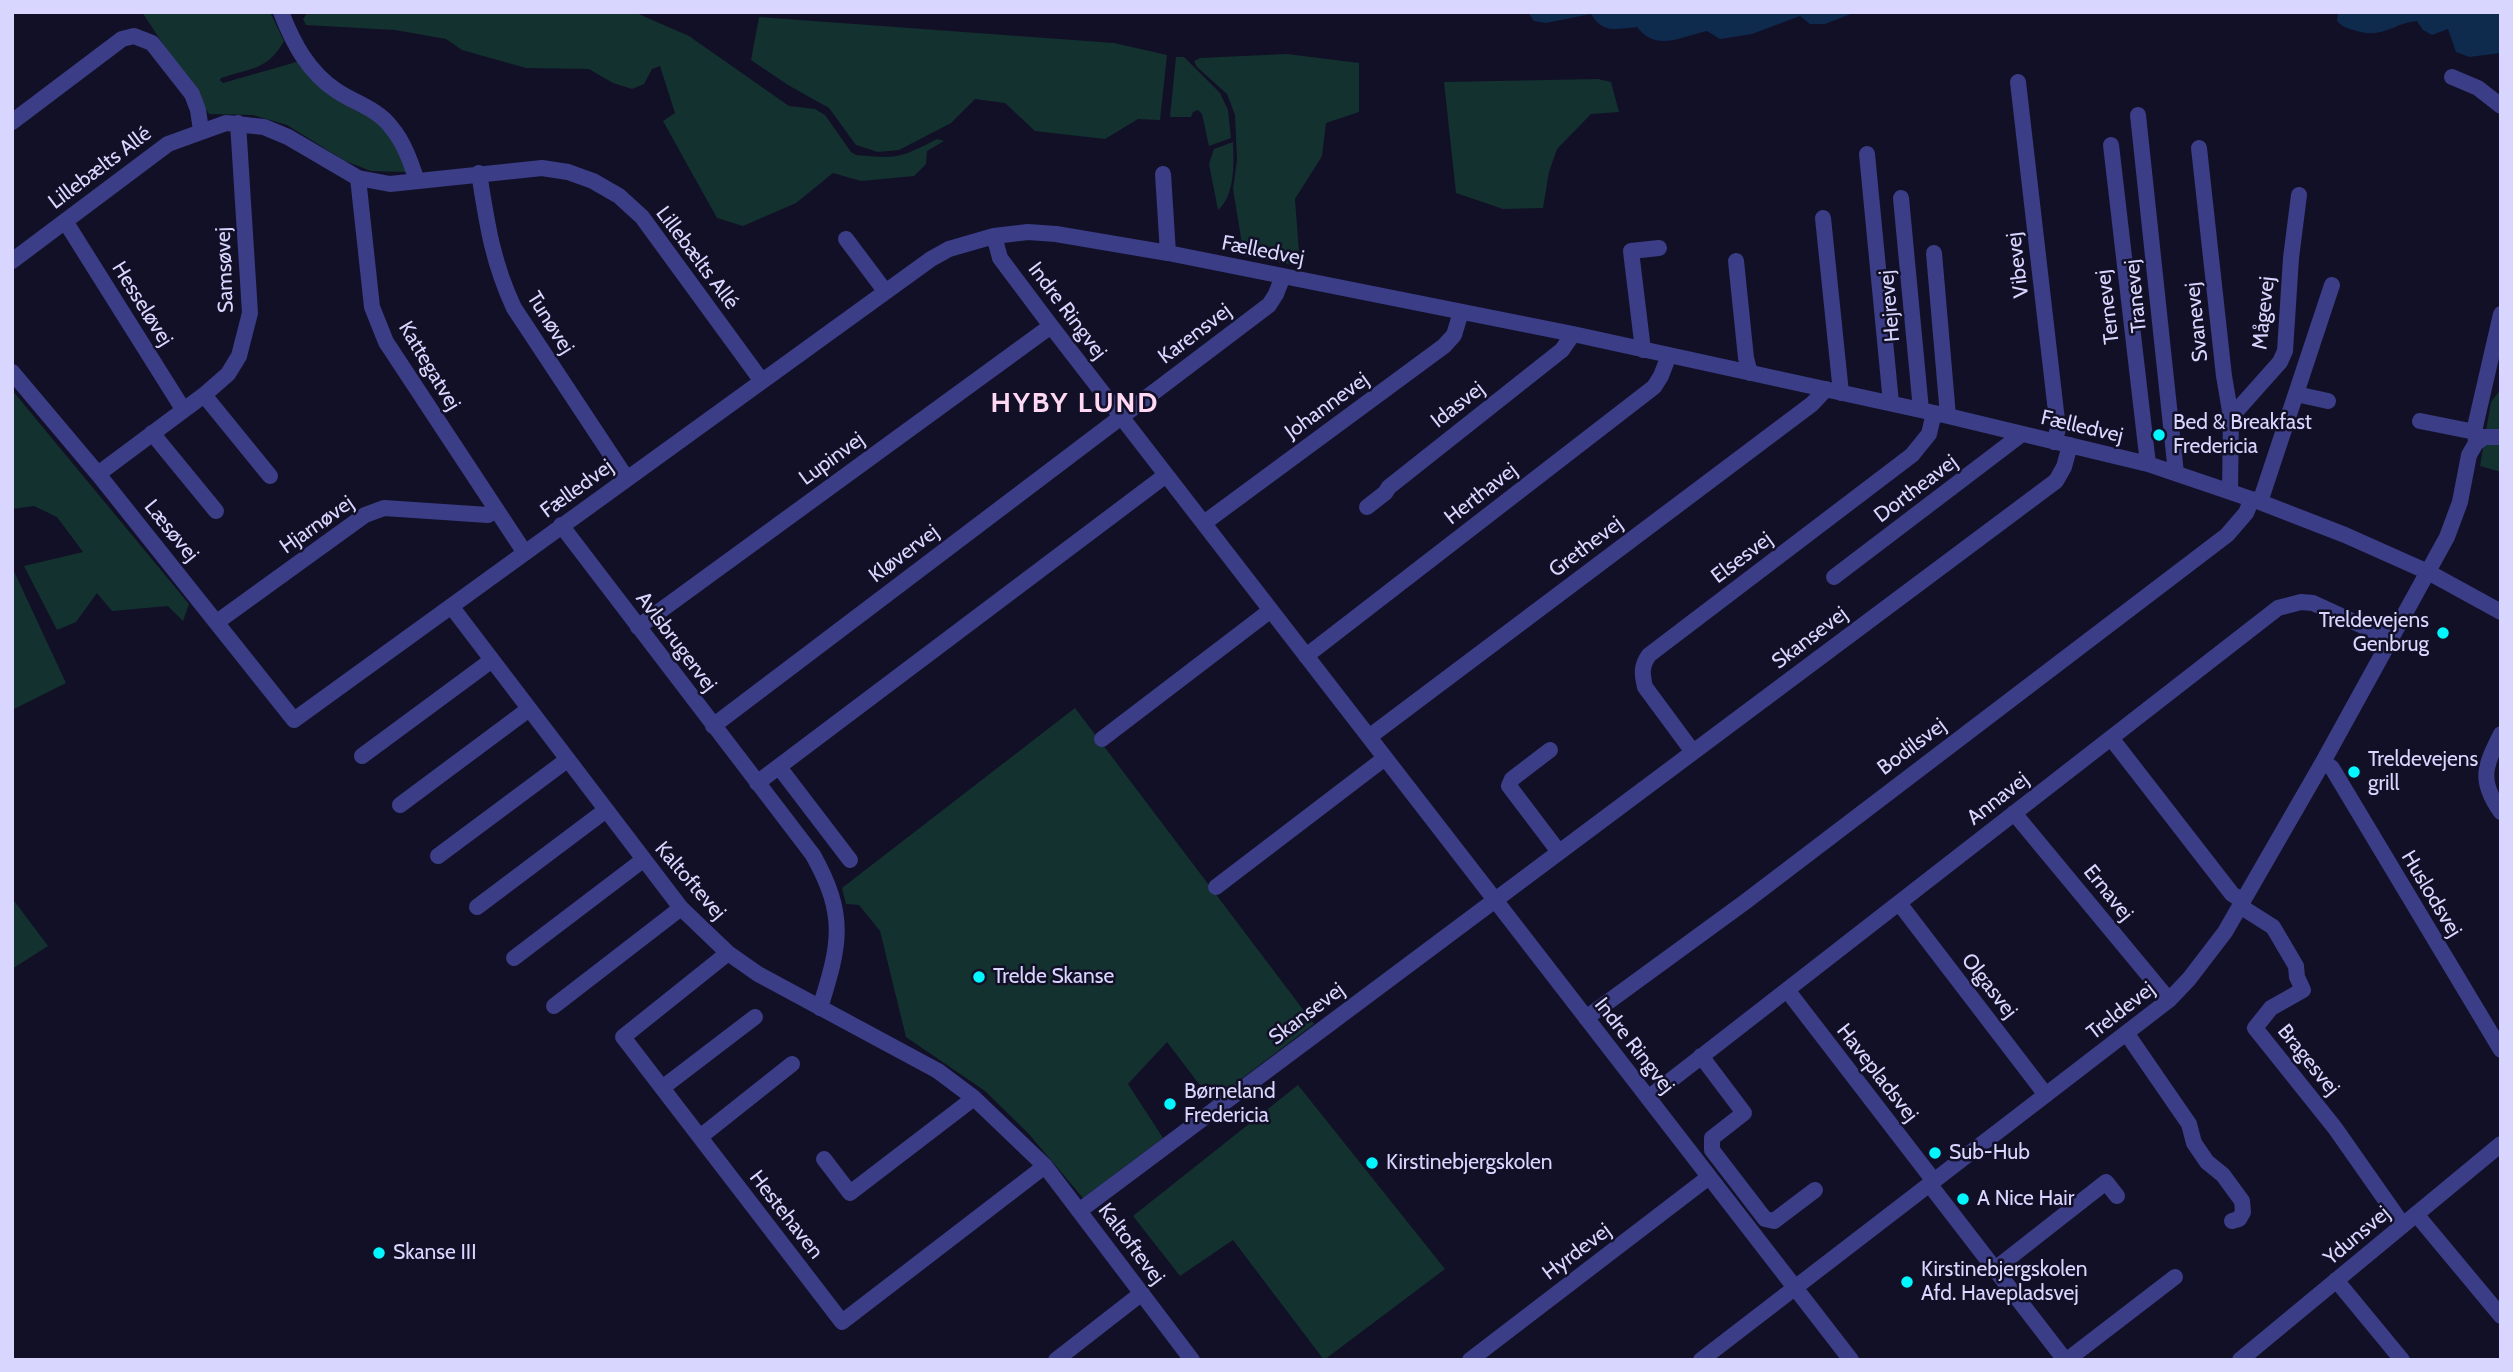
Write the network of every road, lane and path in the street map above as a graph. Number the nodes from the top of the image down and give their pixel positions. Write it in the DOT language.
graph roads {
  1 [pos="281,12"];
  2 [pos="2452,77"];
  3 [pos="2018,82"];
  4 [pos="2501,106"];
  5 [pos="2138,115"];
  6 [pos="12,122"];
  7 [pos="238,123"];
  8 [pos="201,130"];
  9 [pos="2111,145"];
  10 [pos="2199,148"];
  11 [pos="1867,154"];
  12 [pos="479,173"];
  13 [pos="1163,174"];
  14 [pos="358,178"];
  15 [pos="417,181"];
  16 [pos="2299,195"];
  17 [pos="1900,198"];
  18 [pos="1823,218"];
  19 [pos="65,221"];
  20 [pos="994,236"];
  21 [pos="846,239"];
  22 [pos="1659,248"];
  23 [pos="1168,253"];
  24 [pos="1934,253"];
  25 [pos="12,261"];
  26 [pos="1736,261"];
  27 [pos="1283,276"];
  28 [pos="2332,285"];
  29 [pos="885,291"];
  30 [pos="1461,312"];
  31 [pos="2501,314"];
  32 [pos="1051,326"];
  33 [pos="1573,334"];
  34 [pos="1643,350"];
  35 [pos="1669,355"];
  36 [pos="12,372"];
  37 [pos="1750,373"];
  38 [pos="761,380"];
  39 [pos="1834,391"];
  40 [pos="2296,394"];
  41 [pos="204,395"];
  42 [pos="2328,401"];
  43 [pos="1891,403"];
  44 [pos="183,409"];
  45 [pos="1934,413"];
  46 [pos="1121,416"];
  47 [pos="2231,417"];
  48 [pos="2420,421"];
  49 [pos="152,433"];
  50 [pos="2022,434"];
  51 [pos="2476,437"];
  52 [pos="2501,437"];
  53 [pos="2062,443"];
  54 [pos="2148,464"];
  55 [pos="2176,473"];
  56 [pos="98,474"];
  57 [pos="1166,475"];
  58 [pos="270,476"];
  59 [pos="627,479"];
  60 [pos="2230,491"];
  61 [pos="2256,501"];
  62 [pos="1367,507"];
  63 [pos="496,510"];
  64 [pos="216,511"];
  65 [pos="1204,523"];
  66 [pos="561,525"];
  67 [pos="525,553"];
  68 [pos="2428,572"];
  69 [pos="1834,577"];
  70 [pos="451,606"];
  71 [pos="1271,610"];
  72 [pos="2501,612"];
  73 [pos="217,622"];
  74 [pos="638,627"];
  75 [pos="2391,639"];
  76 [pos="1306,656"];
  77 [pos="492,660"];
  78 [pos="529,709"];
  79 [pos="294,720"];
  80 [pos="713,726"];
  81 [pos="2501,734"];
  82 [pos="1369,737"];
  83 [pos="2112,738"];
  84 [pos="1102,739"];
  85 [pos="1550,750"];
  86 [pos="1693,752"];
  87 [pos="362,756"];
  88 [pos="1385,758"];
  89 [pos="567,760"];
  90 [pos="2323,762"];
  91 [pos="779,767"];
  92 [pos="757,783"];
  93 [pos="400,806"];
  94 [pos="606,810"];
  95 [pos="2501,812"];
  96 [pos="2014,813"];
  97 [pos="1559,852"];
  98 [pos="438,856"];
  99 [pos="643,860"];
  100 [pos="850,860"];
  101 [pos="1216,887"];
  102 [pos="1495,900"];
  103 [pos="1899,903"];
  104 [pos="2241,903"];
  105 [pos="477,907"];
  106 [pos="681,908"];
  107 [pos="728,953"];
  108 [pos="514,958"];
  109 [pos="1787,990"];
  110 [pos="2169,1000"];
  111 [pos="554,1006"];
  112 [pos="820,1008"];
  113 [pos="755,1017"];
  114 [pos="1586,1018"];
  115 [pos="2127,1034"];
  116 [pos="2501,1050"];
  117 [pos="1701,1056"];
  118 [pos="792,1065"];
  119 [pos="663,1088"];
  120 [pos="2046,1095"];
  121 [pos="974,1098"];
  122 [pos="1648,1098"];
  123 [pos="700,1137"];
  124 [pos="2501,1144"];
  125 [pos="824,1159"];
  126 [pos="1045,1166"];
  127 [pos="1709,1177"];
  128 [pos="1932,1183"];
  129 [pos="1815,1190"];
  130 [pos="2117,1196"];
  131 [pos="1079,1210"];
  132 [pos="2417,1214"];
  133 [pos="2232,1220"];
  134 [pos="2403,1225"];
  135 [pos="1995,1269"];
  136 [pos="2175,1277"];
  137 [pos="2336,1280"];
  138 [pos="1795,1287"];
  139 [pos="1142,1293"];
  140 [pos="2501,1315"];
  141 [pos="2258,1354"];
  142 [pos="1056,1360"];
  143 [pos="1192,1360"];
  144 [pos="1470,1360"];
  145 [pos="1701,1360"];
  146 [pos="1851,1360"];
  147 [pos="2066,1360"];
  148 [pos="2240,1360"];
  149 [pos="2402,1360"];
  1 -- 15 [label="street"];
  2 -- 4 [label="street"];
  3 -- 53 [label="street, Vibevej"];
  5 -- 55 [label="street, Tranevej"];
  6 -- 8 [label="street"];
  7 -- 8 [label="street, Lillebælts Allé"];
  7 -- 14 [label="street, Lillebælts Allé"];
  7 -- 41 [label="street, Samsøvej"];
  8 -- 19 [label="street, Lillebælts Allé"];
  9 -- 54 [label="street, Ternevej"];
  10 -- 47 [label="street, Svanevej"];
  11 -- 43 [label="street"];
  12 -- 15 [label="street, Lillebælts Allé"];
  12 -- 38 [label="street, Lillebælts Allé"];
  12 -- 59 [label="street, Tunøvej"];
  13 -- 23 [label="street"];
  14 -- 15 [label="street, Lillebælts Allé"];
  14 -- 63 [label="street, Kattegatvej"];
  16 -- 47 [label="street, Mågevej"];
  17 -- 45 [label="street, Hejrevej"];
  18 -- 39 [label="street"];
  19 -- 25 [label="street, Lillebælts Allé"];
  19 -- 44 [label="street, Hesseløvej"];
  20 -- 23 [label="street, Fælledvej"];
  20 -- 29 [label="street, Fælledvej"];
  20 -- 32 [label="street, Indre Ringvej"];
  21 -- 29 [label="street"];
  22 -- 34 [label="street"];
  23 -- 27 [label="street, Fælledvej"];
  24 -- 45 [label="street"];
  26 -- 37 [label="street"];
  27 -- 30 [label="street, Fælledvej"];
  27 -- 46 [label="street, Karensvej"];
  28 -- 40 [label="street"];
  29 -- 38 [label="street, Fælledvej"];
  30 -- 33 [label="street, Fælledvej"];
  30 -- 65 [label="street, Johannevej"];
  31 -- 51 [label="street, Treldevej"];
  32 -- 46 [label="street, Indre Ringvej"];
  32 -- 74 [label="street, Lupinvej"];
  33 -- 34 [label="street, Fælledvej"];
  33 -- 62 [label="street, Idasvej"];
  34 -- 35 [label="street, Fælledvej"];
  35 -- 37 [label="street, Fælledvej"];
  35 -- 76 [label="street, Herthavej"];
  36 -- 56 [label="street, Læsøvej"];
  37 -- 39 [label="street, Fælledvej"];
  38 -- 59 [label="street, Fælledvej"];
  39 -- 43 [label="street, Fælledvej"];
  39 -- 82 [label="street, Grethevej"];
  40 -- 42 [label="street"];
  40 -- 61 [label="street"];
  41 -- 44 [label="street, Samsøvej"];
  41 -- 58 [label="street"];
  43 -- 45 [label="street, Fælledvej"];
  44 -- 49 [label="street, Samsøvej"];
  45 -- 50 [label="street, Fælledvej"];
  45 -- 86 [label="street, Elsesvej"];
  46 -- 57 [label="street, Indre Ringvej"];
  46 -- 80 [label="street, Kløvervej"];
  47 -- 60 [label="street, Svanevej"];
  48 -- 51 [label="street"];
  49 -- 56 [label="street, Samsøvej"];
  49 -- 64 [label="street"];
  50 -- 53 [label="street, Fælledvej"];
  50 -- 69 [label="street, Dortheavej"];
  51 -- 52 [label="street"];
  51 -- 68 [label="street, Treldevej"];
  53 -- 54 [label="street, Fælledvej"];
  53 -- 86 [label="street, Skansevej"];
  54 -- 55 [label="street, Fælledvej"];
  55 -- 60 [label="street, Fælledvej"];
  56 -- 73 [label="street, Læsøvej"];
  57 -- 65 [label="street, Indre Ringvej"];
  57 -- 91 [label="street"];
  59 -- 66 [label="street, Fælledvej"];
  60 -- 61 [label="street, Fælledvej"];
  61 -- 68 [label="street, Fælledvej"];
  61 -- 114 [label="street, Bodilsvej"];
  63 -- 67 [label="street, Kattegatvej"];
  63 -- 73 [label="street, Hjarnøvej"];
  65 -- 71 [label="street, Indre Ringvej"];
  66 -- 67 [label="street, Fælledvej"];
  66 -- 74 [label="street, Avlsbrugervej"];
  67 -- 70 [label="street, Fælledvej"];
  68 -- 72 [label="street, Fælledvej"];
  68 -- 75 [label="street, Treldevej"];
  70 -- 77 [label="street, Kaltoftevej"];
  70 -- 79 [label="street, Fælledvej"];
  71 -- 76 [label="street, Indre Ringvej"];
  71 -- 84 [label="street"];
  73 -- 79 [label="street, Læsøvej"];
  74 -- 80 [label="street, Avlsbrugervej"];
  75 -- 83 [label="street, Annavej"];
  75 -- 90 [label="street, Treldevej"];
  76 -- 82 [label="street, Indre Ringvej"];
  77 -- 78 [label="street, Kaltoftevej"];
  77 -- 87 [label="street"];
  78 -- 89 [label="street, Kaltoftevej"];
  78 -- 93 [label="street"];
  80 -- 92 [label="street, Avlsbrugervej"];
  81 -- 95 [label="street"];
  82 -- 88 [label="street, Indre Ringvej"];
  83 -- 96 [label="street, Annavej"];
  83 -- 104 [label="street"];
  85 -- 97 [label="street"];
  86 -- 97 [label="street, Skansevej"];
  88 -- 101 [label="street"];
  88 -- 102 [label="street, Indre Ringvej"];
  89 -- 94 [label="street, Kaltoftevej"];
  89 -- 98 [label="street"];
  90 -- 104 [label="street, Treldevej"];
  90 -- 116 [label="street, Huslodsvej"];
  91 -- 92 [label="street"];
  91 -- 100 [label="street"];
  92 -- 112 [label="street, Avlsbrugervej"];
  94 -- 99 [label="street, Kaltoftevej"];
  94 -- 105 [label="street"];
  96 -- 103 [label="street, Annavej"];
  96 -- 110 [label="street, Ernavej"];
  97 -- 102 [label="street, Skansevej"];
  99 -- 106 [label="street, Kaltoftevej"];
  99 -- 108 [label="street"];
  102 -- 114 [label="street, Indre Ringvej"];
  102 -- 131 [label="street, Skansevej"];
  103 -- 109 [label="street, Annavej"];
  103 -- 120 [label="street, Olgasvej"];
  104 -- 110 [label="street, Treldevej"];
  104 -- 134 [label="street, Bragesvej"];
  106 -- 107 [label="street, Kaltoftevej"];
  106 -- 111 [label="street"];
  107 -- 112 [label="street, Kaltoftevej"];
  107 -- 119 [label="street, Hestehaven"];
  109 -- 117 [label="street, Annavej"];
  109 -- 128 [label="street, Havepladsvej"];
  110 -- 115 [label="street, Treldevej"];
  112 -- 121 [label="street, Kaltoftevej"];
  113 -- 119 [label="street"];
  114 -- 122 [label="street, Indre Ringvej"];
  115 -- 120 [label="street, Treldevej"];
  115 -- 133 [label="street"];
  117 -- 122 [label="street, Annavej"];
  117 -- 129 [label="street"];
  118 -- 123 [label="street"];
  119 -- 123 [label="street, Hestehaven"];
  120 -- 128 [label="street, Treldevej"];
  121 -- 125 [label="street"];
  121 -- 126 [label="street, Kaltoftevej"];
  122 -- 127 [label="street, Indre Ringvej"];
  123 -- 126 [label="street, Hestehaven"];
  124 -- 132 [label="street, Ydunsvej"];
  126 -- 131 [label="street, Kaltoftevej"];
  127 -- 138 [label="street, Indre Ringvej"];
  127 -- 144 [label="street, Hyrdevej"];
  128 -- 135 [label="street, Havepladsvej"];
  128 -- 138 [label="street, Treldevej"];
  130 -- 135 [label="street"];
  131 -- 139 [label="street, Kaltoftevej"];
  132 -- 134 [label="street, Ydunsvej"];
  132 -- 140 [label="street"];
  134 -- 137 [label="street, Ydunsvej"];
  135 -- 147 [label="street, Havepladsvej"];
  136 -- 147 [label="street, Havepladsvej"];
  137 -- 141 [label="street, Ydunsvej"];
  137 -- 149 [label="street"];
  138 -- 145 [label="street, Treldevej"];
  138 -- 146 [label="street, Indre Ringvej"];
  139 -- 142 [label="street"];
  139 -- 143 [label="street, Kaltoftevej"];
  141 -- 148 [label="street, Ydunsvej"];
}
